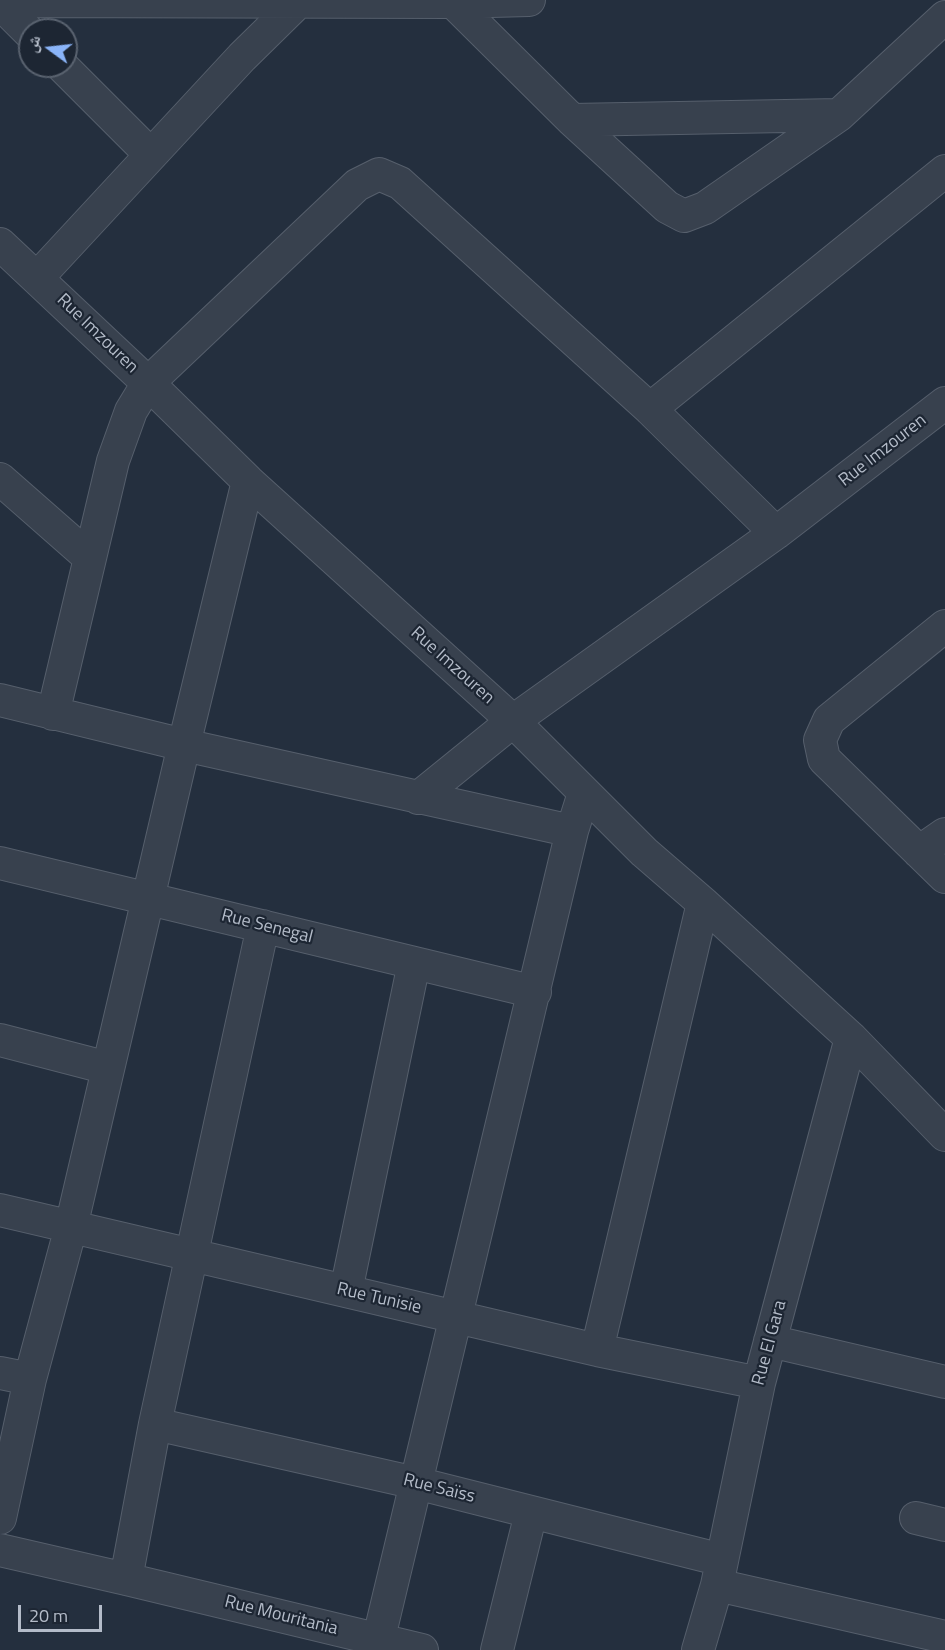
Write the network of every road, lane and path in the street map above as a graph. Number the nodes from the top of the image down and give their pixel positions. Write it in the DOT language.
graph roads {
  1 [pos="529,0"];
  2 [pos="0,2"];
  3 [pos="298,2"];
  4 [pos="453,2"];
  5 [pos="945,17"];
  6 [pos="18,21"];
  7 [pos="75,78"];
  8 [pos="839,115"];
  9 [pos="572,120"];
  10 [pos="151,155"];
  11 [pos="945,171"];
  12 [pos="0,243"];
  13 [pos="37,278"];
  14 [pos="148,383"];
  15 [pos="945,403"];
  16 [pos="650,409"];
  17 [pos="0,479"];
  18 [pos="248,481"];
  19 [pos="777,533"];
  20 [pos="90,558"];
  21 [pos="945,626"];
  22 [pos="0,700"];
  23 [pos="53,714"];
  24 [pos="513,721"];
  25 [pos="184,746"];
  26 [pos="584,793"];
  27 [pos="418,798"];
  28 [pos="572,831"];
  29 [pos="945,834"];
  30 [pos="919,852"];
  31 [pos="0,862"];
  32 [pos="945,877"];
  33 [pos="147,898"];
  34 [pos="703,903"];
  35 [pos="263,926"];
  36 [pos="414,963"];
  37 [pos="535,992"];
  38 [pos="851,1038"];
  39 [pos="0,1040"];
  40 [pos="108,1068"];
  41 [pos="945,1136"];
  42 [pos="0,1210"];
  43 [pos="71,1227"];
  44 [pos="192,1255"];
  45 [pos="346,1291"];
  46 [pos="456,1317"];
  47 [pos="770,1341"];
  48 [pos="597,1350"];
  49 [pos="15,1376"];
  50 [pos="945,1382"];
  51 [pos="759,1383"];
  52 [pos="155,1424"];
  53 [pos="416,1483"];
  54 [pos="531,1513"];
  55 [pos="0,1518"];
  56 [pos="0,1550"];
  57 [pos="720,1572"];
  58 [pos="126,1579"];
  59 [pos="945,1637"];
  60 [pos="377,1645"];
  61 [pos="422,1650"];
  62 [pos="497,1650"];
  63 [pos="698,1650"];
  1 -- 4 [label="street"];
  2 -- 3 [label="street"];
  2 -- 6 [label="street"];
  3 -- 4 [label="street"];
  3 -- 10 [label="street"];
  4 -- 9 [label="street"];
  5 -- 8 [label="street"];
  7 -- 10 [label="street"];
  8 -- 9 [label="street"];
  8 -- 9 [label="street"];
  10 -- 13 [label="street"];
  11 -- 16 [label="street"];
  12 -- 13 [label="street, Rue Imzouren"];
  13 -- 14 [label="street, Rue Imzouren"];
  14 -- 16 [label="street"];
  14 -- 18 [label="street, Rue Imzouren"];
  14 -- 20 [label="street"];
  15 -- 19 [label="street, Rue Imzouren"];
  16 -- 19 [label="street"];
  17 -- 20 [label="street"];
  18 -- 24 [label="street, Rue Imzouren"];
  18 -- 25 [label="street"];
  19 -- 24 [label="street, Rue Imzouren"];
  20 -- 23 [label="street"];
  21 -- 30 [label="street"];
  22 -- 23 [label="street"];
  23 -- 25 [label="street"];
  24 -- 26 [label="street"];
  24 -- 27 [label="street"];
  25 -- 27 [label="street"];
  25 -- 33 [label="street"];
  26 -- 28 [label="street"];
  26 -- 34 [label="street"];
  27 -- 28 [label="street"];
  28 -- 37 [label="street"];
  29 -- 30 [label="street"];
  30 -- 32 [label="street"];
  31 -- 33 [label="street, Rue Senegal"];
  33 -- 35 [label="street, Rue Senegal"];
  33 -- 40 [label="street"];
  34 -- 38 [label="street"];
  34 -- 48 [label="street"];
  35 -- 36 [label="street, Rue Senegal"];
  35 -- 44 [label="street"];
  36 -- 37 [label="street, Rue Senegal"];
  36 -- 45 [label="street"];
  37 -- 46 [label="street"];
  38 -- 41 [label="street"];
  38 -- 47 [label="street, Rue El Gara"];
  39 -- 40 [label="street"];
  40 -- 43 [label="street"];
  42 -- 43 [label="street, Rue Tunisie"];
  43 -- 44 [label="street, Rue Tunisie"];
  43 -- 49 [label="street"];
  44 -- 45 [label="street, Rue Tunisie"];
  44 -- 52 [label="street"];
  45 -- 46 [label="street, Rue Tunisie"];
  46 -- 48 [label="street, Rue Tunisie"];
  46 -- 53 [label="street"];
  47 -- 50 [label="street"];
  47 -- 51 [label="street, Rue El Gara"];
  48 -- 51 [label="street, Rue Tunisie"];
  49 -- 55 [label="street"];
  51 -- 57 [label="street, Rue El Gara"];
  52 -- 53 [label="street, Rue Saïss"];
  52 -- 58 [label="street"];
  53 -- 54 [label="street, Rue Saïss"];
  53 -- 60 [label="street"];
  54 -- 57 [label="street, Rue Saïss"];
  54 -- 62 [label="street"];
  56 -- 58 [label="street, Rue Mouritania"];
  57 -- 59 [label="street, Rue Saïss"];
  57 -- 63 [label="street, Rue El Gara"];
  58 -- 60 [label="street, Rue Mouritania"];
  60 -- 61 [label="street, Rue Mouritania"];
}
